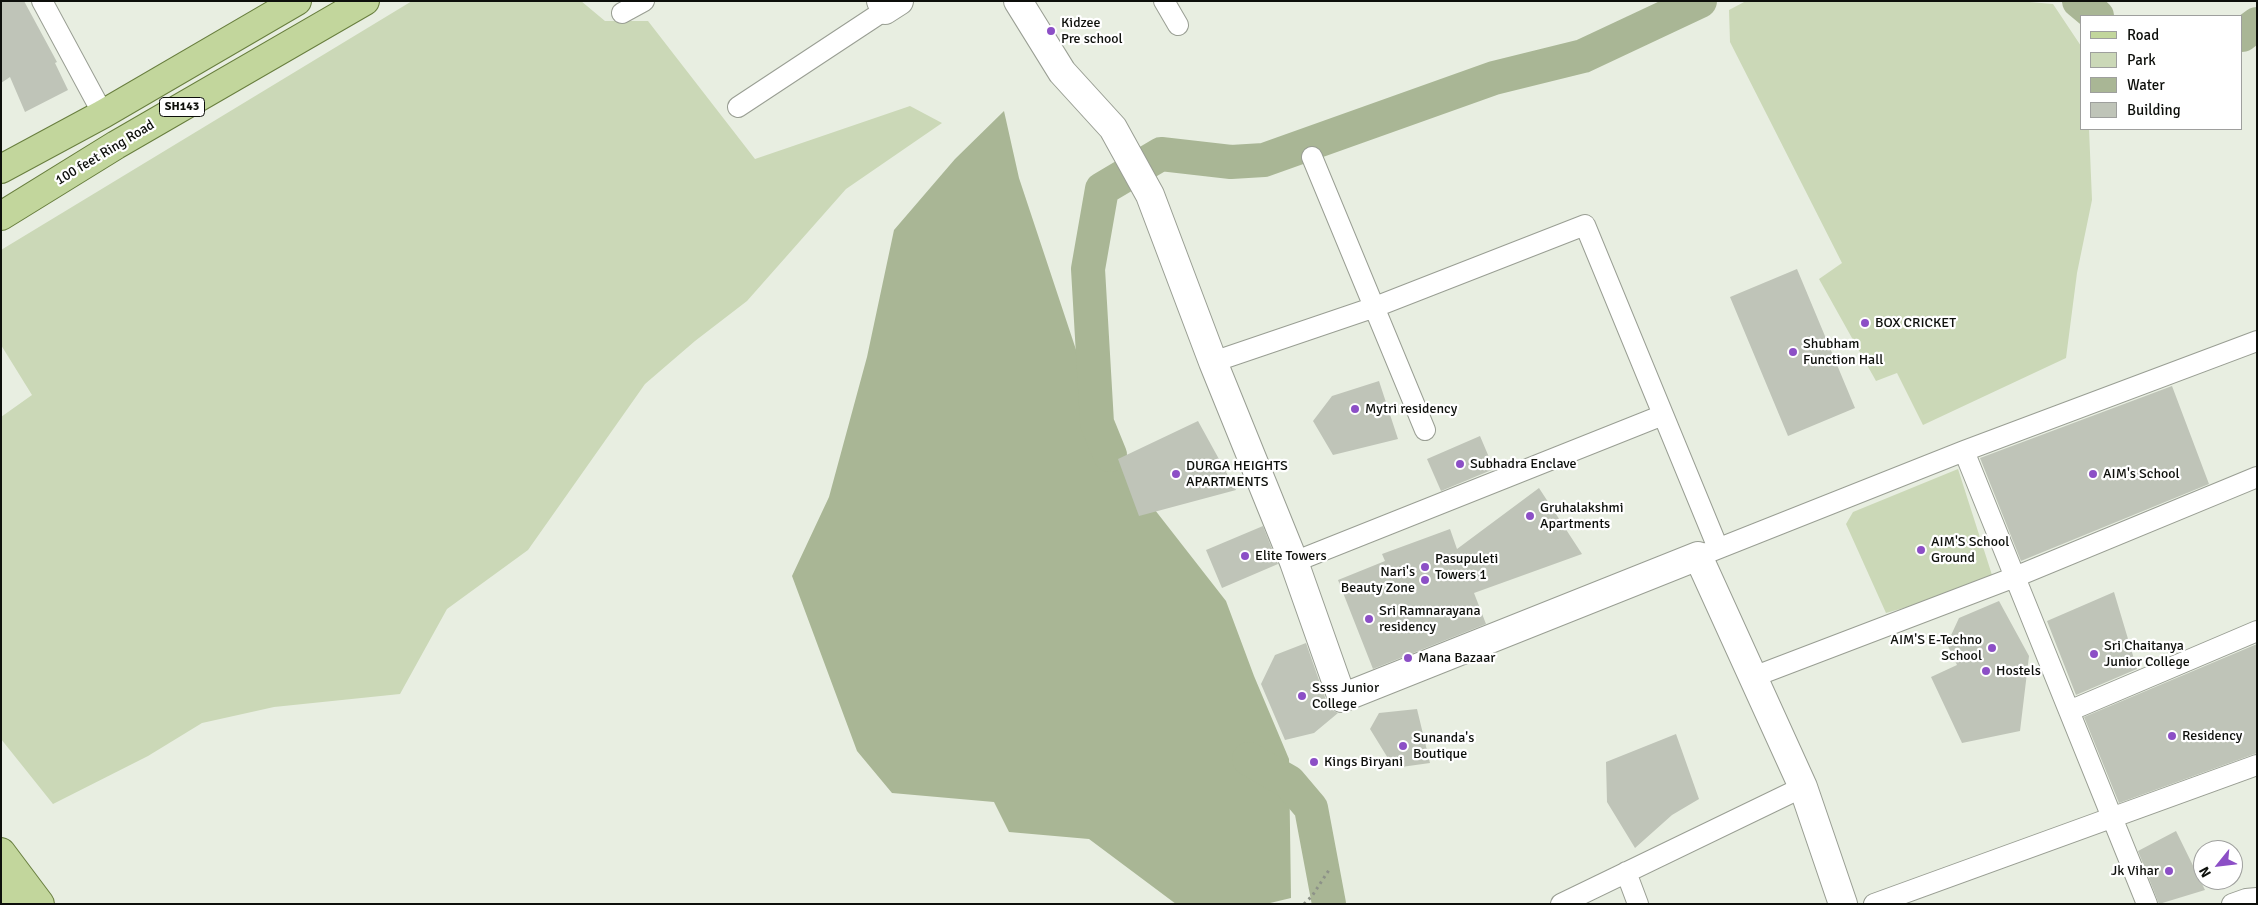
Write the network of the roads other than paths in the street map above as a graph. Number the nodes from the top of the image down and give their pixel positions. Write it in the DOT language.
graph roads {
  1 [pos="42,1"];
  2 [pos="297,1"];
  3 [pos="365,1"];
  4 [pos="644,1"];
  5 [pos="1018,1"];
  6 [pos="1164,1"];
  7 [pos="888,4"];
  8 [pos="622,13"];
  9 [pos="1178,25"];
  10 [pos="738,107"];
  11 [pos="103,114"];
  12 [pos="1312,157"];
  13 [pos="1,170"];
  14 [pos="1,216"];
  15 [pos="1375,306"];
  16 [pos="2257,341"];
  17 [pos="1213,362"];
  18 [pos="1663,415"];
  19 [pos="1425,430"];
  20 [pos="1964,451"];
  21 [pos="2257,477"];
  22 [pos="1708,552"];
  23 [pos="1294,562"];
  24 [pos="2015,577"];
  25 [pos="2257,631"];
  26 [pos="1753,677"];
  27 [pos="2069,711"];
  28 [pos="2257,765"];
  29 [pos="1803,787"];
  30 [pos="2112,817"];
  31 [pos="1,852"];
  32 [pos="1626,872"];
  33 [pos="1,890"];
  34 [pos="2257,898"];
  35 [pos="12,904"];
  36 [pos="40,904"];
  37 [pos="1561,904"];
  38 [pos="1638,904"];
  39 [pos="1843,904"];
  40 [pos="1874,904"];
  41 [pos="2146,904"];
  42 [pos="2232,904"];
  1 -- 11 [label="street"];
  2 -- 11 [label="main road, SH143"];
  3 -- 14 [label="main road, 100 feet Ring Road / SH143"];
  4 -- 8 [label="street"];
  5 -- 17 [label="street"];
  6 -- 9 [label="street"];
  7 -- 10 [label="street"];
  11 -- 13 [label="main road, SH143"];
  12 -- 15 [label="street"];
  15 -- 17 [label="street"];
  15 -- 18 [label="street"];
  15 -- 19 [label="street"];
  16 -- 20 [label="street"];
  17 -- 23 [label="street"];
  18 -- 22 [label="street"];
  18 -- 23 [label="street"];
  20 -- 22 [label="street"];
  20 -- 24 [label="street"];
  21 -- 24 [label="street"];
  22 -- 23 [label="street"];
  22 -- 26 [label="street"];
  24 -- 26 [label="street"];
  24 -- 27 [label="street"];
  25 -- 27 [label="street"];
  26 -- 29 [label="street"];
  27 -- 30 [label="street"];
  28 -- 30 [label="street"];
  29 -- 32 [label="street"];
  29 -- 39 [label="street"];
  30 -- 40 [label="street"];
  30 -- 41 [label="street"];
  31 -- 36 [label="main road"];
  32 -- 37 [label="street"];
  32 -- 38 [label="street"];
  33 -- 35 [label="main road"];
  34 -- 42 [label="street"];
}
